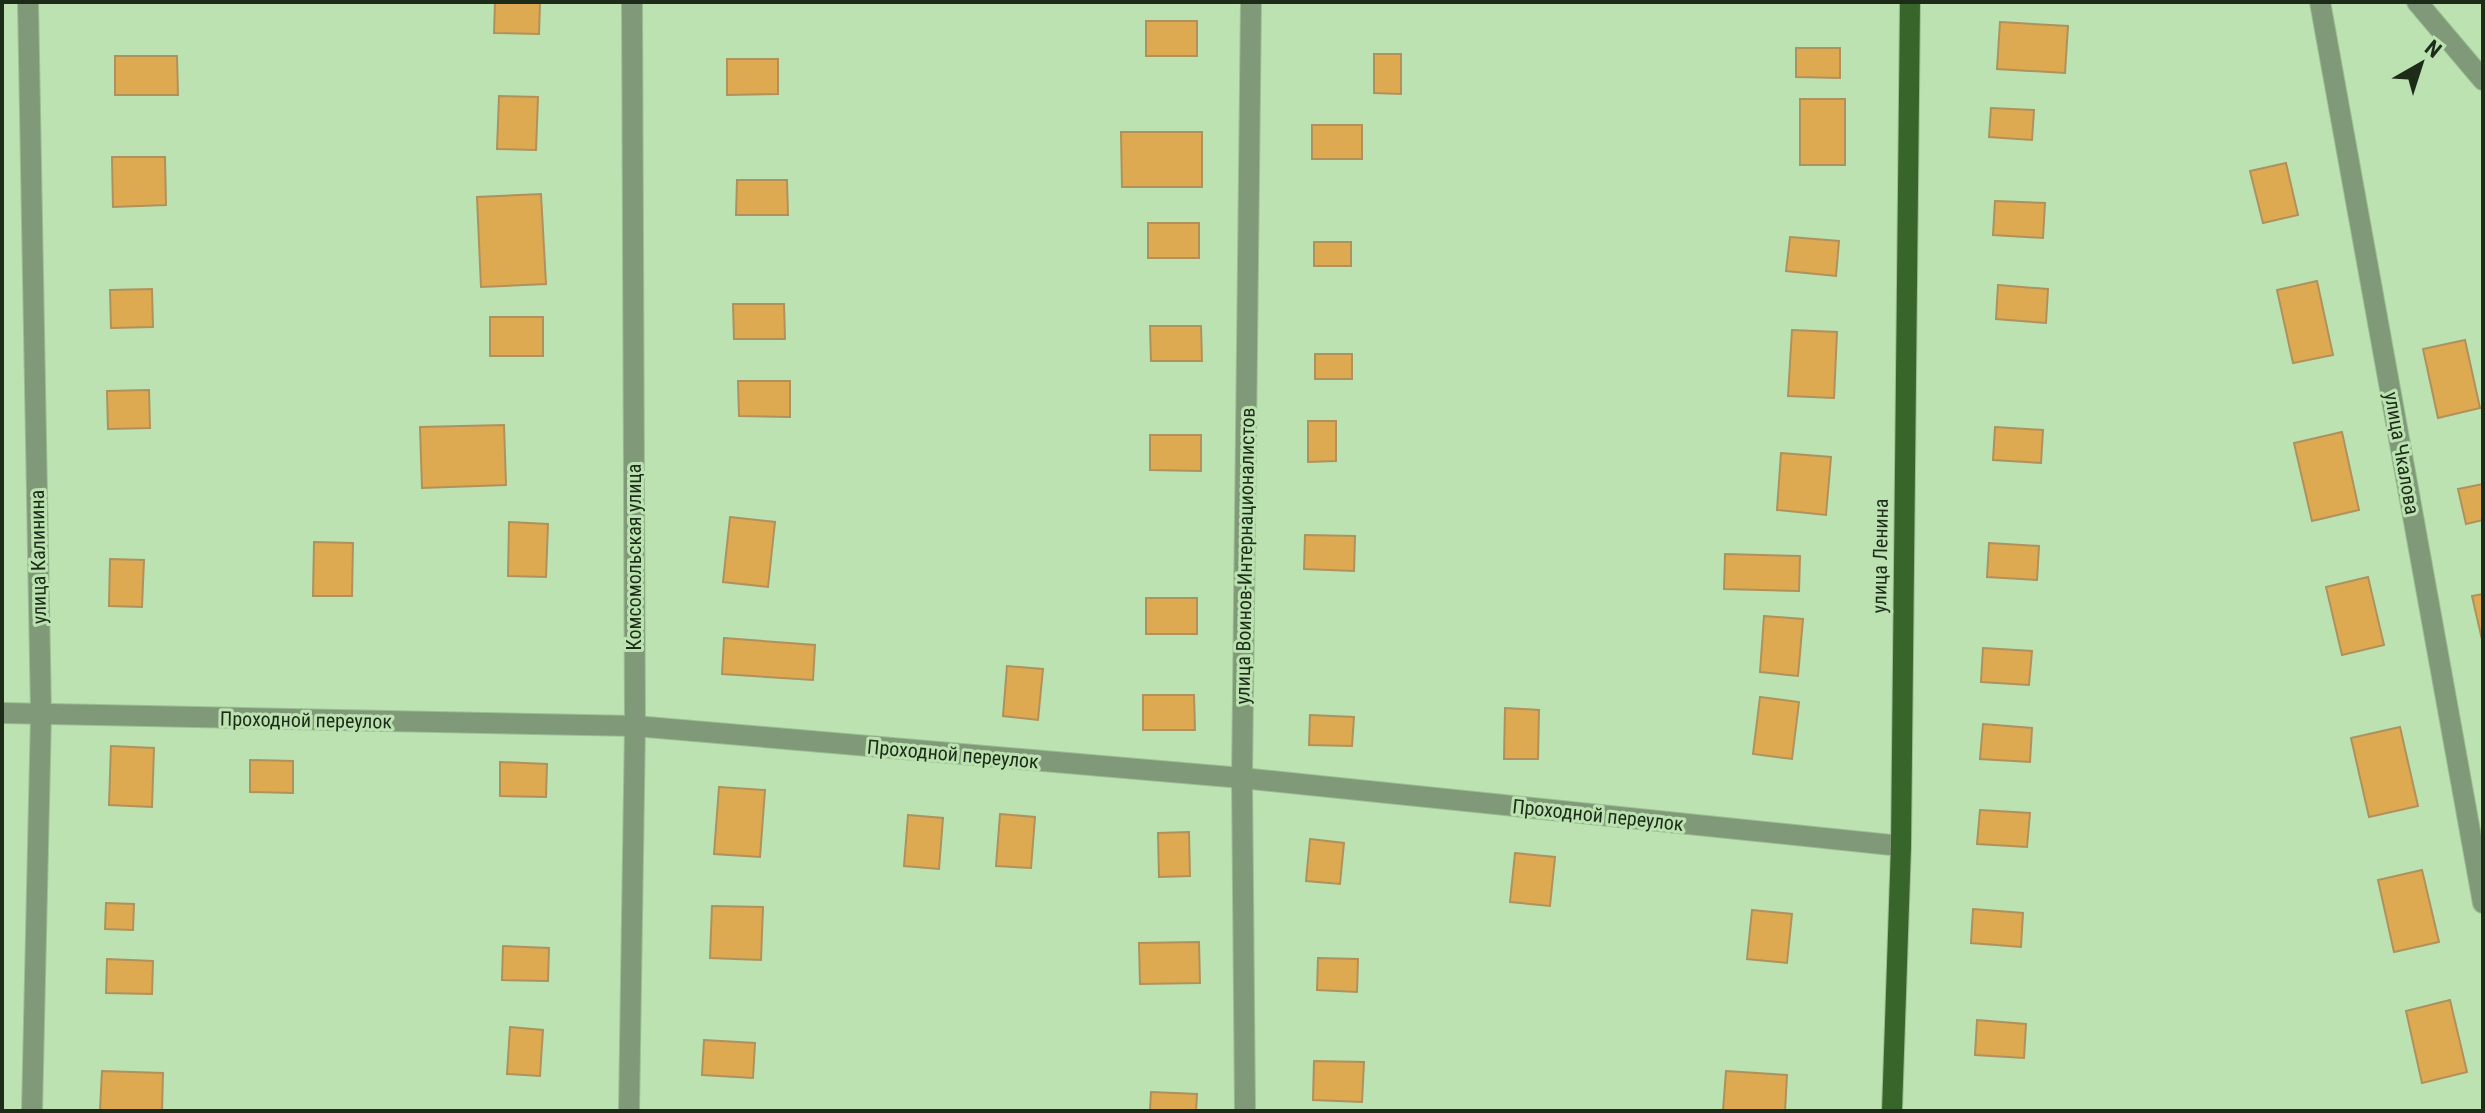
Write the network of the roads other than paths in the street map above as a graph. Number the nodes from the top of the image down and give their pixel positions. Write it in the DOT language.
graph roads {
  1 [pos="28,2"];
  2 [pos="632,2"];
  3 [pos="1251,2"];
  4 [pos="1910,2"];
  5 [pos="2320,2"];
  6 [pos="2417,2"];
  7 [pos="2483,80"];
  8 [pos="2,713"];
  9 [pos="41,714"];
  10 [pos="635,726"];
  11 [pos="1242,778"];
  12 [pos="1901,846"];
  13 [pos="2483,903"];
  14 [pos="32,1111"];
  15 [pos="629,1111"];
  16 [pos="1245,1111"];
  17 [pos="1892,1111"];
  1 -- 9 [label="street, улица Калинина"];
  2 -- 10 [label="street, Комсомольская улица"];
  3 -- 11 [label="street, улица Воинов-Интернационалистов"];
  4 -- 12 [label="main road, улица Ленина"];
  5 -- 13 [label="street, улица Чкалова"];
  6 -- 7 [label="street"];
  8 -- 9 [label="street, Проходной переулок"];
  9 -- 10 [label="street, Проходной переулок"];
  9 -- 14 [label="street, улица Калинина"];
  10 -- 11 [label="street, Проходной переулок"];
  10 -- 15 [label="street, Комсомольская улица"];
  11 -- 12 [label="street, Проходной переулок"];
  11 -- 16 [label="street, улица Воинов-Интернационалистов"];
  12 -- 17 [label="main road, улица Ленина"];
}
